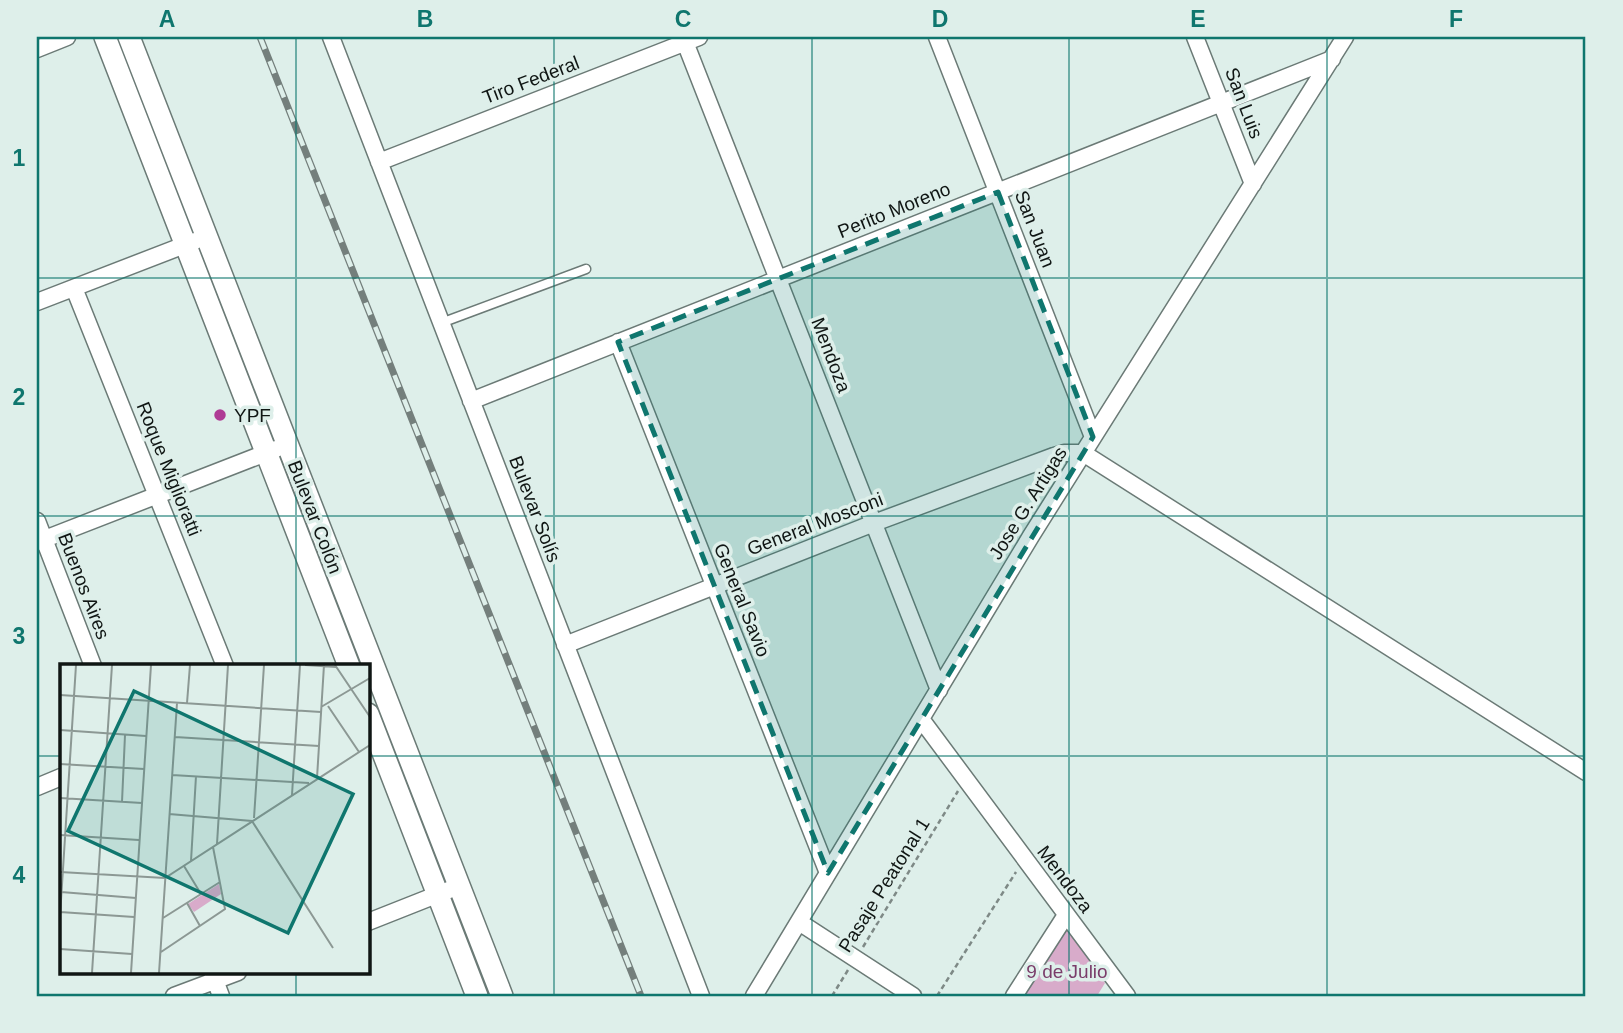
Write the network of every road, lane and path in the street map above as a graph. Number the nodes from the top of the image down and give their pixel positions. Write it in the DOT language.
graph roads {
  1 [pos="67,37"];
  2 [pos="104,37"];
  3 [pos="129,37"];
  4 [pos="331,37"];
  5 [pos="937,37"];
  6 [pos="1195,37"];
  7 [pos="1345,37"];
  8 [pos="689,39"];
  9 [pos="37,49"];
  10 [pos="1332,59"];
  11 [pos="1222,103"];
  12 [pos="171,144"];
  13 [pos="149,152"];
  14 [pos="379,162"];
  15 [pos="1253,184"];
  16 [pos="998,192"];
  17 [pos="207,237"];
  18 [pos="185,245"];
  19 [pos="586,269"];
  20 [pos="779,279"];
  21 [pos="74,288"];
  22 [pos="37,302"];
  23 [pos="441,323"];
  24 [pos="618,342"];
  25 [pos="258,368"];
  26 [pos="236,376"];
  27 [pos="471,401"];
  28 [pos="1093,437"];
  29 [pos="288,444"];
  30 [pos="266,453"];
  31 [pos="1083,453"];
  32 [pos="157,496"];
  33 [pos="37,521"];
  34 [pos="874,523"];
  35 [pos="40,541"];
  36 [pos="714,586"];
  37 [pos="565,645"];
  38 [pos="370,657"];
  39 [pos="92,664"];
  40 [pos="224,664"];
  41 [pos="348,664"];
  42 [pos="351,664"];
  43 [pos="939,690"];
  44 [pos="369,717"];
  45 [pos="921,719"];
  46 [pos="1586,772"];
  47 [pos="60,777"];
  48 [pos="37,787"];
  49 [pos="960,789"];
  50 [pos="1019,868"];
  51 [pos="828,873"];
  52 [pos="459,886"];
  53 [pos="438,895"];
  54 [pos="1066,915"];
  55 [pos="369,922"];
  56 [pos="799,922"];
  57 [pos="855,959"];
  58 [pos="213,976"];
  59 [pos="174,996"];
  60 [pos="221,996"];
  61 [pos="478,996"];
  62 [pos="502,996"];
  63 [pos="701,996"];
  64 [pos="754,996"];
  65 [pos="832,996"];
  66 [pos="913,996"];
  67 [pos="937,996"];
  68 [pos="1014,996"];
  69 [pos="1127,996"];
  1 -- 9 [label="street"];
  2 -- 13 [label="main road, Bulevar Colón"];
  3 -- 12 [label="main road, Bulevar Colón"];
  4 -- 14 [label="street, Bulevar Solís"];
  5 -- 16 [label="street, San Juan"];
  6 -- 11 [label="street, San Luis"];
  7 -- 10 [label="street, Jose G. Artigas"];
  8 -- 14 [label="street, Tiro Federal"];
  8 -- 20 [label="street, Mendoza"];
  10 -- 11 [label="street, Perito Moreno"];
  10 -- 15 [label="street, Jose G. Artigas"];
  11 -- 15 [label="street, San Luis"];
  11 -- 16 [label="street, Perito Moreno"];
  12 -- 13 [label="lane"];
  12 -- 17 [label="main road, Bulevar Colón"];
  13 -- 18 [label="main road, Bulevar Colón"];
  14 -- 23 [label="street, Bulevar Solís"];
  15 -- 28 [label="street, Jose G. Artigas"];
  16 -- 20 [label="street, Perito Moreno"];
  16 -- 28 [label="street, San Juan"];
  17 -- 18 [label="street"];
  17 -- 25 [label="main road, Bulevar Colón"];
  18 -- 21 [label="street"];
  18 -- 26 [label="main road, Bulevar Colón"];
  19 -- 23 [label="lane"];
  20 -- 24 [label="street, Perito Moreno"];
  20 -- 34 [label="street, Mendoza"];
  21 -- 22 [label="street"];
  21 -- 32 [label="street, Roque Miglioratti"];
  23 -- 27 [label="street, Bulevar Solís"];
  24 -- 27 [label="street, Perito Moreno"];
  24 -- 36 [label="street, General Savio"];
  25 -- 26 [label="lane"];
  25 -- 29 [label="main road, Bulevar Colón"];
  26 -- 30 [label="main road, Bulevar Colón"];
  27 -- 37 [label="street, Bulevar Solís"];
  28 -- 31 [label="street, Jose G. Artigas"];
  29 -- 30 [label="street"];
  29 -- 38 [label="main road, Bulevar Colón"];
  30 -- 32 [label="street"];
  30 -- 41 [label="main road, Bulevar Colón"];
  31 -- 34 [label="street, General Mosconi"];
  31 -- 43 [label="street, Jose G. Artigas"];
  31 -- 46 [label="street"];
  32 -- 35 [label="street"];
  32 -- 40 [label="street, Roque Miglioratti"];
  33 -- 35 [label="street, Buenos Aires"];
  34 -- 36 [label="street, General Mosconi"];
  34 -- 43 [label="street, Mendoza"];
  35 -- 39 [label="street, Buenos Aires"];
  36 -- 37 [label="street, General Mosconi"];
  36 -- 51 [label="street, General Savio"];
  37 -- 63 [label="street, Bulevar Solís"];
  38 -- 42 [label="street"];
  38 -- 52 [label="main road, Bulevar Colón"];
  43 -- 45 [label="street, Jose G. Artigas"];
  44 -- 53 [label="main road"];
  45 -- 51 [label="street, Jose G. Artigas"];
  45 -- 54 [label="street, Mendoza"];
  47 -- 48 [label="street"];
  49 -- 57 [label="path, Pasaje Peatonal 1"];
  50 -- 67 [label="path"];
  51 -- 56 [label="street, Jose G. Artigas"];
  52 -- 53 [label="street"];
  52 -- 62 [label="main road, Bulevar Colón"];
  53 -- 55 [label="street"];
  53 -- 61 [label="main road"];
  54 -- 68 [label="street"];
  54 -- 69 [label="street, Mendoza"];
  56 -- 57 [label="street"];
  56 -- 64 [label="street, Jose G. Artigas"];
  57 -- 65 [label="path, Pasaje Peatonal 1"];
  57 -- 66 [label="street"];
  58 -- 59 [label="street"];
  58 -- 60 [label="street"];
}
